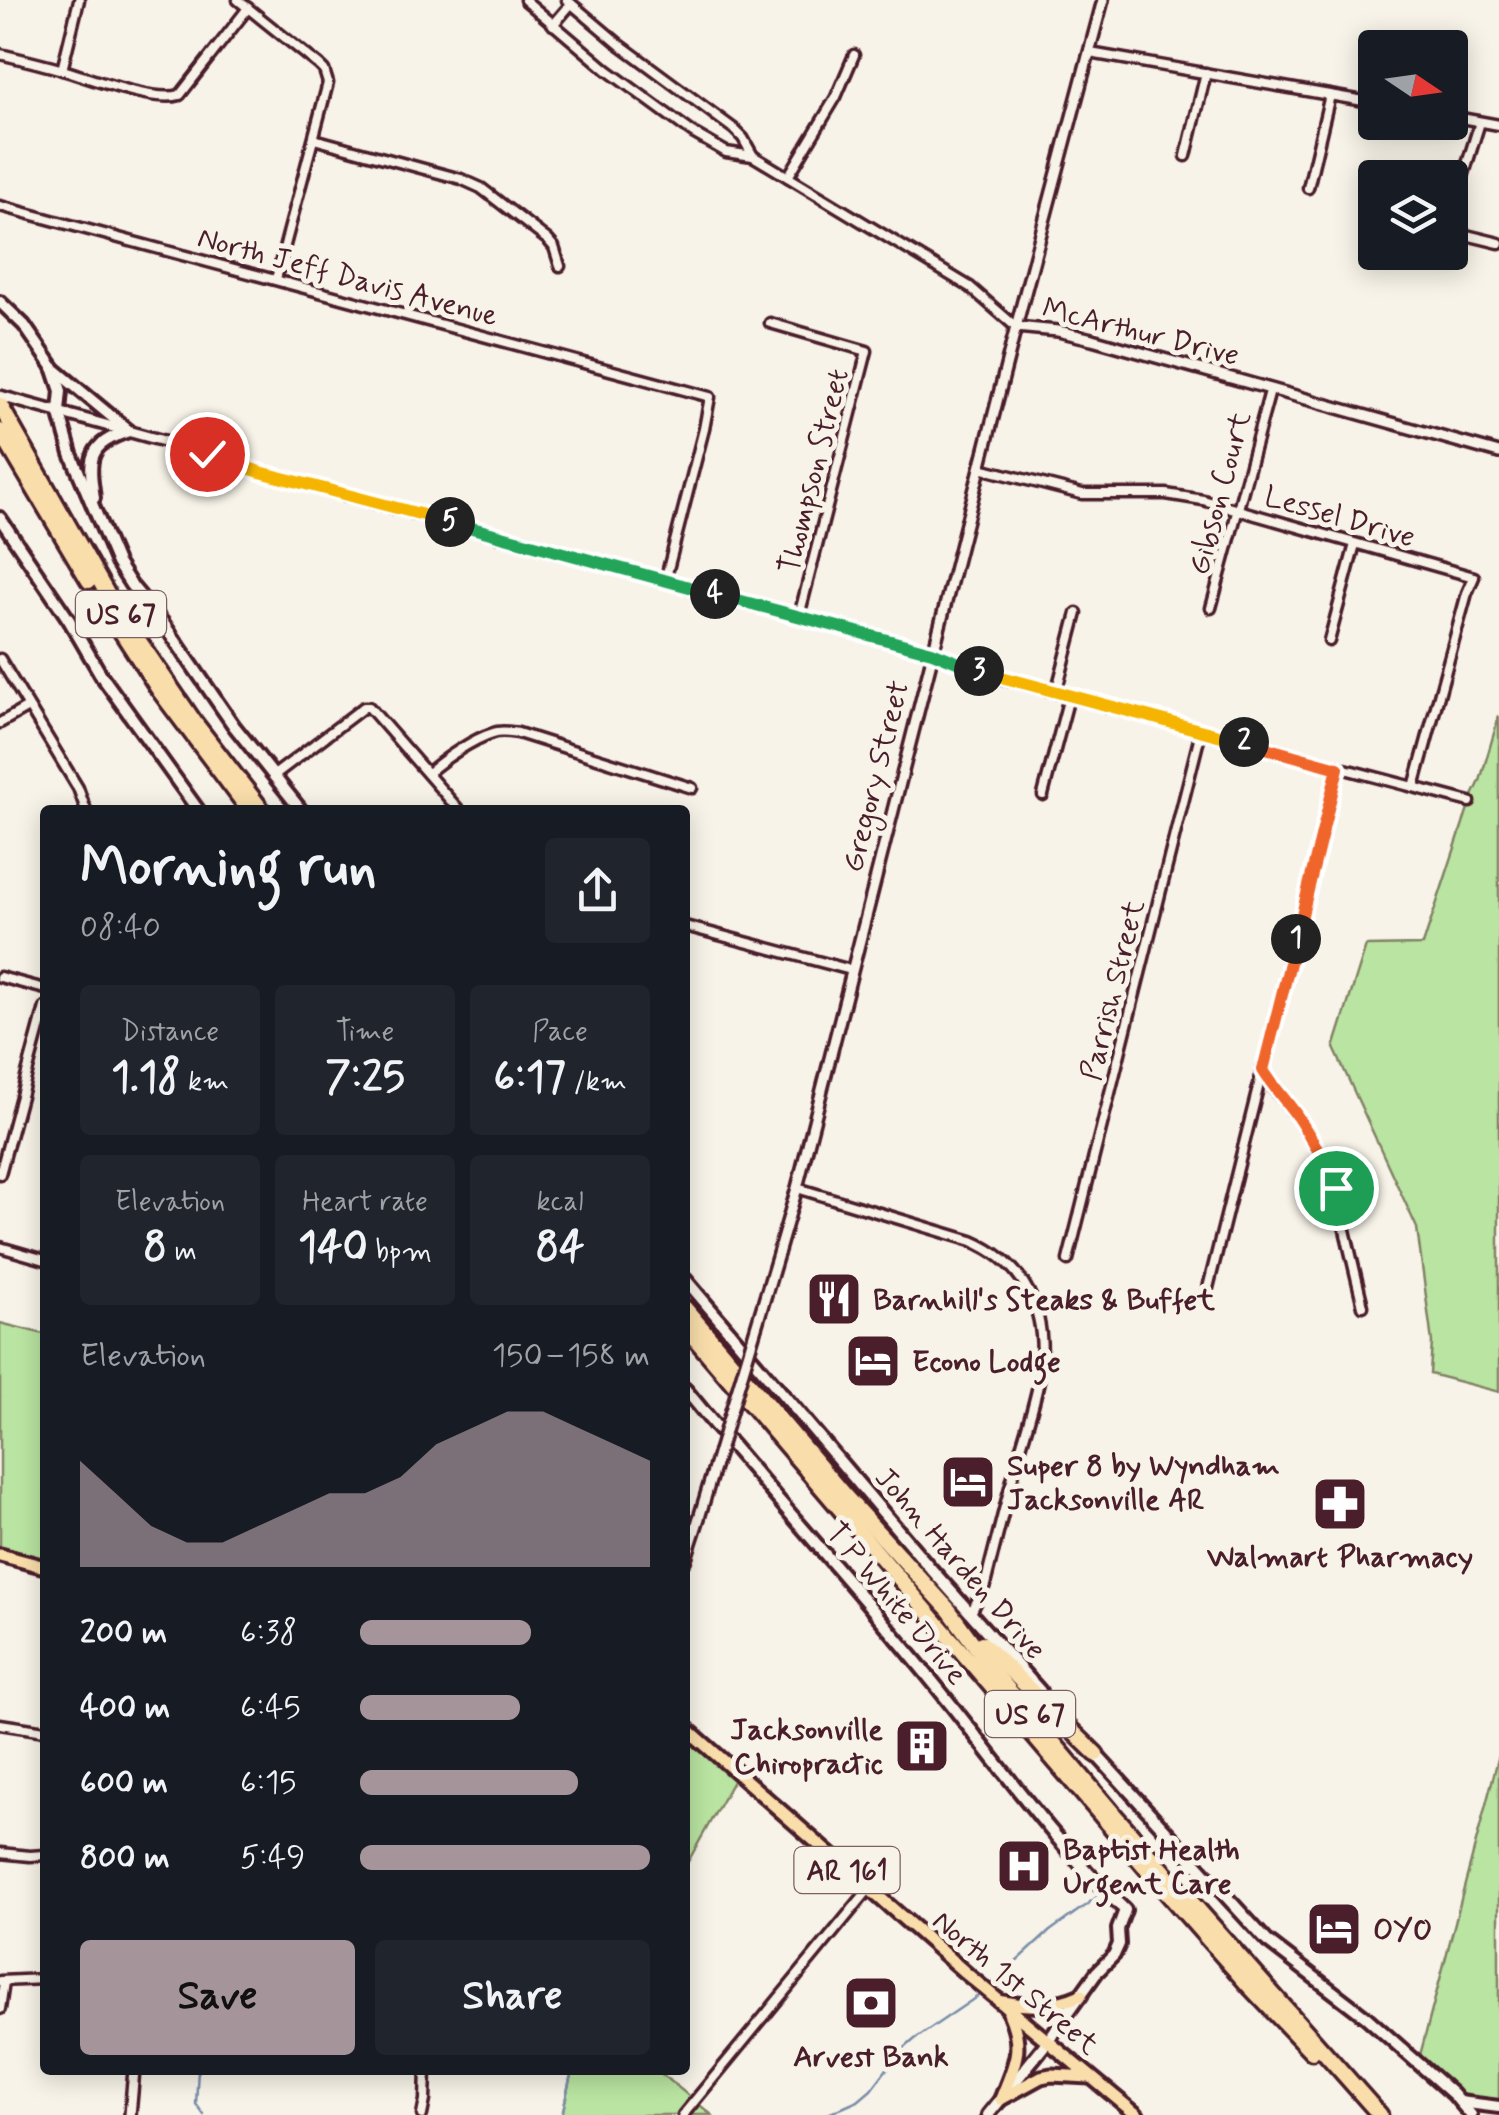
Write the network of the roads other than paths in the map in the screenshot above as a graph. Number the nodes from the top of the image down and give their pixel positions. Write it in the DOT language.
graph roads {
  1 [pos="79,0"];
  2 [pos="238,0"];
  3 [pos="525,0"];
  4 [pos="1103,0"];
  5 [pos="569,2"];
  6 [pos="248,8"];
  7 [pos="553,24"];
  8 [pos="1090,53"];
  9 [pos="0,54"];
  10 [pos="854,54"];
  11 [pos="62,70"];
  12 [pos="1206,73"];
  13 [pos="1330,95"];
  14 [pos="1358,100"];
  15 [pos="1468,120"];
  16 [pos="1480,122"];
  17 [pos="1499,125"];
  18 [pos="314,139"];
  19 [pos="753,156"];
  20 [pos="1186,156"];
  21 [pos="1468,160"];
  22 [pos="788,178"];
  23 [pos="1308,188"];
  24 [pos="0,206"];
  25 [pos="1468,236"];
  26 [pos="1499,244"];
  27 [pos="560,266"];
  28 [pos="276,280"];
  29 [pos="0,302"];
  30 [pos="770,324"];
  31 [pos="1016,326"];
  32 [pos="52,367"];
  33 [pos="1270,391"];
  34 [pos="0,396"];
  35 [pos="0,405"];
  36 [pos="59,411"];
  37 [pos="129,430"];
  38 [pos="0,432"];
  39 [pos="1499,453"];
  40 [pos="980,468"];
  41 [pos="95,508"];
  42 [pos="1238,510"];
  43 [pos="0,518"];
  44 [pos="1356,544"];
  45 [pos="665,581"];
  46 [pos="1211,608"];
  47 [pos="1078,613"];
  48 [pos="798,616"];
  49 [pos="1328,641"];
  50 [pos="932,652"];
  51 [pos="0,660"];
  52 [pos="1056,693"];
  53 [pos="1070,697"];
  54 [pos="28,708"];
  55 [pos="0,722"];
  56 [pos="1201,731"];
  57 [pos="1338,768"];
  58 [pos="428,773"];
  59 [pos="273,776"];
  60 [pos="1414,786"];
  61 [pos="692,788"];
  62 [pos="1044,796"];
  63 [pos="1470,802"];
  64 [pos="84,805"];
  65 [pos="194,805"];
  66 [pos="244,805"];
  67 [pos="258,805"];
  68 [pos="297,805"];
  69 [pos="456,805"];
  70 [pos="690,927"];
  71 [pos="851,970"];
  72 [pos="0,977"];
  73 [pos="40,988"];
  74 [pos="40,1026"];
  75 [pos="1263,1070"];
  76 [pos="0,1174"];
  77 [pos="797,1188"];
  78 [pos="0,1247"];
  79 [pos="40,1259"];
  80 [pos="1068,1260"];
  81 [pos="690,1285"];
  82 [pos="1208,1292"];
  83 [pos="1363,1306"];
  84 [pos="690,1314"];
  85 [pos="690,1333"];
  86 [pos="690,1396"];
  87 [pos="690,1546"];
  88 [pos="0,1555"];
  89 [pos="40,1566"];
  90 [pos="949,1610"];
  91 [pos="971,1613"];
  92 [pos="0,1724"];
  93 [pos="40,1730"];
  94 [pos="690,1731"];
  95 [pos="1096,1754"];
  96 [pos="0,1853"];
  97 [pos="40,1856"];
  98 [pos="869,1889"];
  99 [pos="40,1979"];
  100 [pos="2,1982"];
  101 [pos="1081,1995"];
  102 [pos="1003,2005"];
  103 [pos="0,2009"];
  104 [pos="1047,2042"];
  105 [pos="134,2075"];
  106 [pos="426,2075"];
  107 [pos="1090,2077"];
  108 [pos="1001,2099"];
  109 [pos="1460,2102"];
  110 [pos="1499,2107"];
  111 [pos="130,2115"];
  112 [pos="422,2115"];
  113 [pos="683,2115"];
  114 [pos="988,2115"];
  115 [pos="1137,2115"];
  116 [pos="1371,2115"];
  117 [pos="1380,2115"];
  118 [pos="1471,2115"];
  1 -- 11 [label="street"];
  2 -- 6 [label="street"];
  3 -- 7 [label="street, McArthur Drive"];
  4 -- 8 [label="street, Gregory Street"];
  5 -- 7 [label="street"];
  5 -- 19 [label="street, McArthur Drive"];
  6 -- 11 [label="street"];
  6 -- 18 [label="street"];
  7 -- 19 [label="street, McArthur Drive"];
  8 -- 12 [label="street"];
  8 -- 31 [label="street, Gregory Street"];
  9 -- 11 [label="street"];
  10 -- 22 [label="street"];
  12 -- 13 [label="street"];
  12 -- 20 [label="street"];
  13 -- 14 [label="street"];
  13 -- 23 [label="street"];
  15 -- 16 [label="street"];
  16 -- 17 [label="street"];
  16 -- 21 [label="street"];
  18 -- 27 [label="street"];
  18 -- 28 [label="street"];
  19 -- 22 [label="street, McArthur Drive"];
  22 -- 31 [label="street, McArthur Drive"];
  24 -- 28 [label="street, North Jeff Davis Avenue"];
  25 -- 26 [label="street"];
  28 -- 45 [label="street, North Jeff Davis Avenue"];
  29 -- 32 [label="main road"];
  30 -- 48 [label="street, Thompson Street"];
  31 -- 33 [label="street, McArthur Drive"];
  31 -- 40 [label="street, Gregory Street"];
  32 -- 36 [label="main road"];
  32 -- 37 [label="main road"];
  33 -- 39 [label="street, McArthur Drive"];
  33 -- 42 [label="street, Gibson Court"];
  34 -- 36 [label="street"];
  35 -- 67 [label="highway, US 67"];
  36 -- 37 [label="street"];
  36 -- 41 [label="main road"];
  37 -- 41 [label="main road"];
  37 -- 45 [label="street"];
  38 -- 66 [label="highway, US 67"];
  40 -- 42 [label="street, Lessel Drive"];
  40 -- 50 [label="street, Gregory Street"];
  41 -- 59 [label="main road"];
  42 -- 44 [label="street, Lessel Drive"];
  42 -- 46 [label="street, Gibson Court"];
  43 -- 65 [label="main road"];
  44 -- 49 [label="street"];
  44 -- 60 [label="street, Lessel Drive"];
  45 -- 48 [label="street"];
  47 -- 52 [label="street"];
  48 -- 50 [label="street"];
  50 -- 52 [label="street"];
  50 -- 71 [label="street, Gregory Street"];
  51 -- 54 [label="street"];
  52 -- 53 [label="street"];
  53 -- 56 [label="street"];
  53 -- 62 [label="street"];
  54 -- 55 [label="street"];
  54 -- 64 [label="street"];
  56 -- 57 [label="street"];
  56 -- 80 [label="street, Parrish Street"];
  57 -- 60 [label="street"];
  57 -- 75 [label="street"];
  58 -- 59 [label="street"];
  58 -- 61 [label="street"];
  58 -- 69 [label="street"];
  59 -- 68 [label="main road"];
  60 -- 63 [label="street"];
  70 -- 71 [label="street"];
  71 -- 77 [label="street, Gregory Street"];
  72 -- 73 [label="street"];
  74 -- 76 [label="street"];
  75 -- 82 [label="street"];
  75 -- 83 [label="street"];
  77 -- 87 [label="street, Gregory Street, bridge"];
  77 -- 91 [label="street"];
  78 -- 79 [label="street"];
  81 -- 91 [label="main road, John Harden Drive"];
  84 -- 90 [label="highway, US 67"];
  85 -- 116 [label="highway, US 67"];
  86 -- 101 [label="main road, T P White Drive"];
  88 -- 89 [label="main road"];
  90 -- 95 [label="highway"];
  90 -- 117 [label="highway, US 67"];
  91 -- 95 [label="main road, John Harden Drive"];
  92 -- 93 [label="street"];
  94 -- 98 [label="main road, North 1st Street / AR 161"];
  95 -- 109 [label="main road, John Harden Drive"];
  96 -- 97 [label="street"];
  98 -- 102 [label="main road, North 1st Street / AR 161"];
  98 -- 113 [label="street"];
  99 -- 100 [label="street"];
  100 -- 103 [label="street"];
  101 -- 102 [label="main road"];
  101 -- 104 [label="main road, T P White Drive"];
  102 -- 104 [label="main road, North 1st Street / AR 161"];
  102 -- 108 [label="main road"];
  104 -- 107 [label="main road, North 1st Street / AR 161"];
  104 -- 108 [label="main road, T P White Drive"];
  105 -- 111 [label="street"];
  106 -- 112 [label="street"];
  107 -- 108 [label="main road"];
  107 -- 115 [label="main road, North 1st Street / AR 161"];
  108 -- 114 [label="main road, T P White Drive"];
  109 -- 110 [label="main road"];
  109 -- 118 [label="main road, John Harden Drive"];
}
